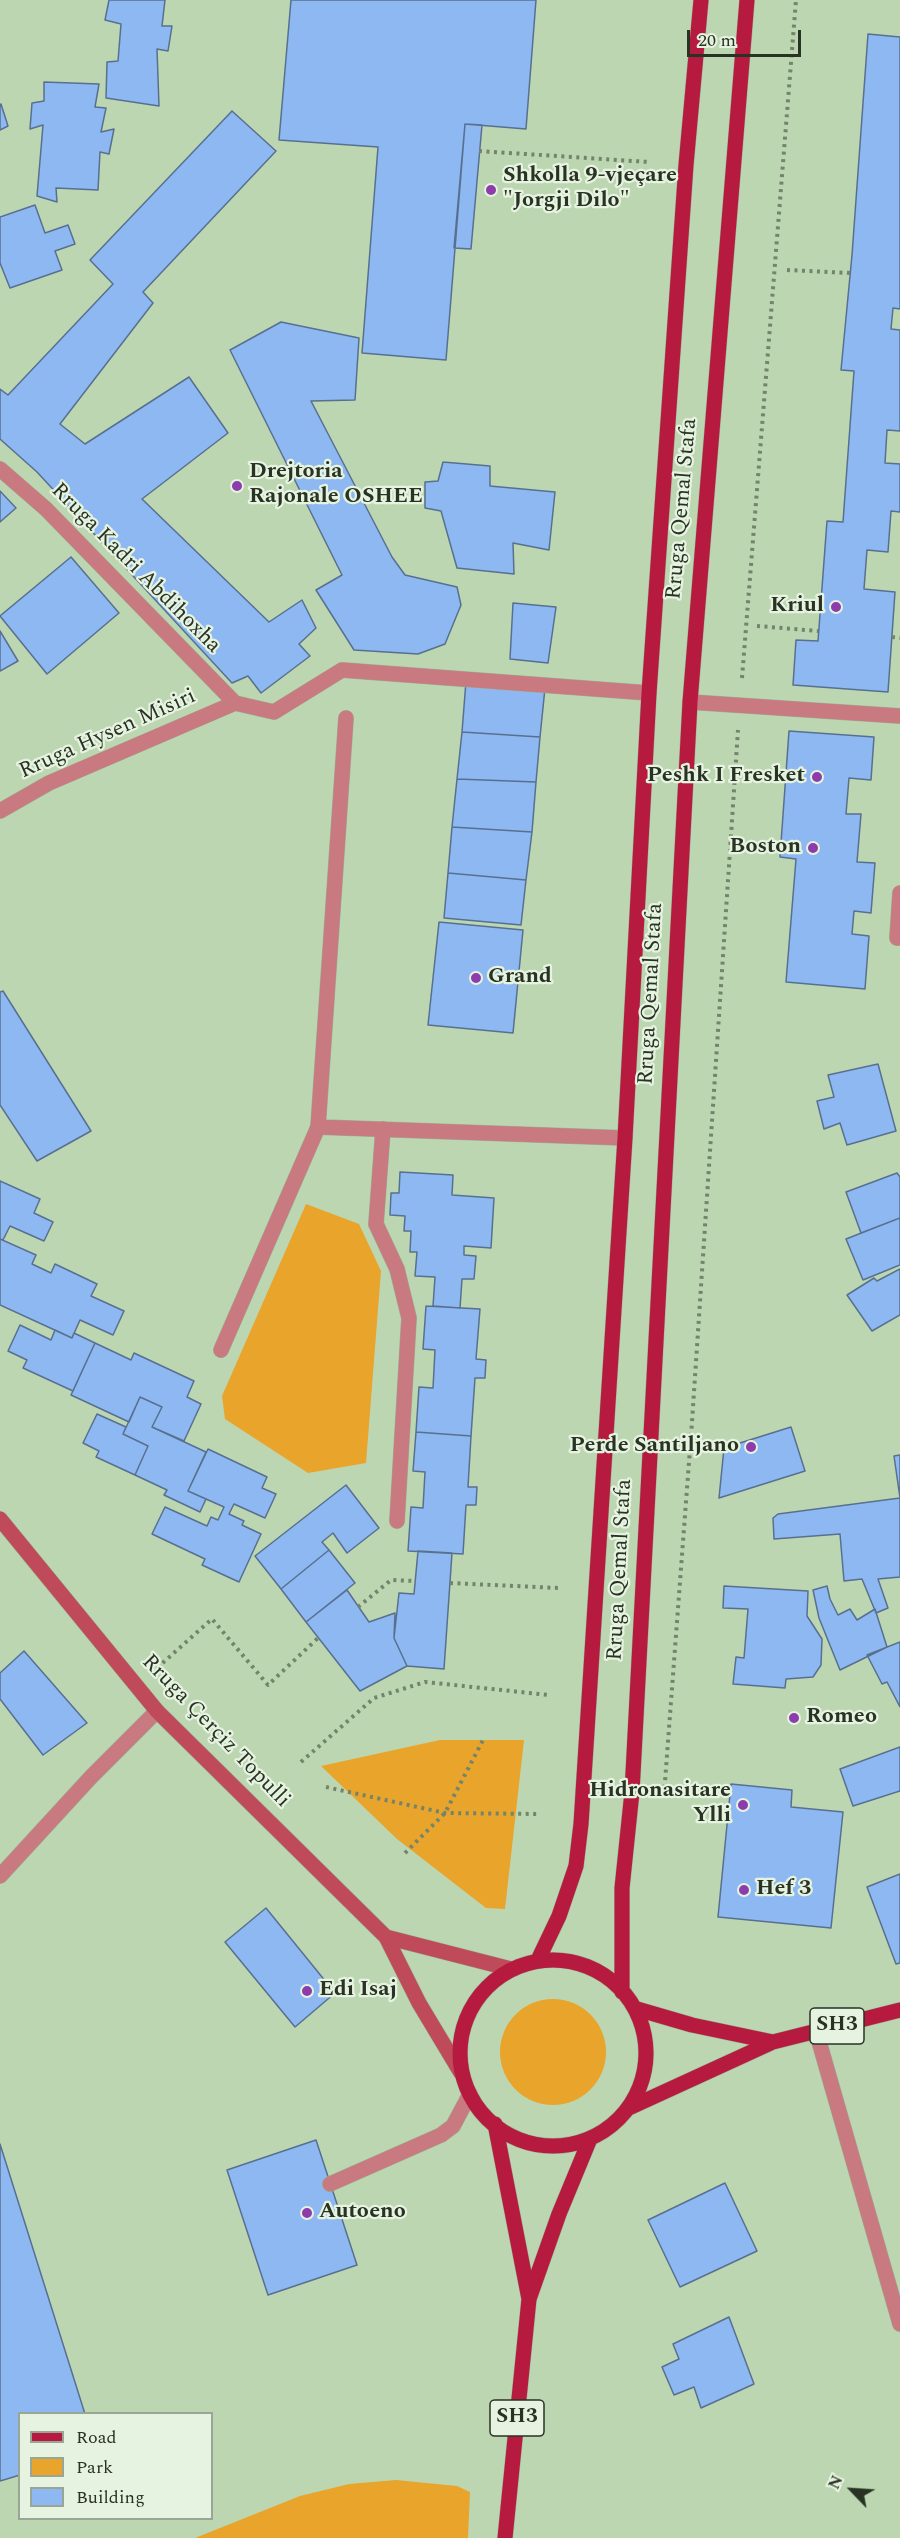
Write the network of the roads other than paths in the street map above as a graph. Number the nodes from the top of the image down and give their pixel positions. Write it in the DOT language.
graph roads {
  1 [pos="701,0"];
  2 [pos="747,0"];
  3 [pos="0,469"];
  4 [pos="648,693"];
  5 [pos="690,702"];
  6 [pos="235,703"];
  7 [pos="900,716"];
  8 [pos="346,718"];
  9 [pos="0,811"];
  10 [pos="900,893"];
  11 [pos="897,938"];
  12 [pos="318,1127"];
  13 [pos="383,1129"];
  14 [pos="625,1138"];
  15 [pos="221,1350"];
  16 [pos="0,1519"];
  17 [pos="397,1521"];
  18 [pos="157,1711"];
  19 [pos="0,1876"];
  20 [pos="386,1937"];
  21 [pos="538,1960"];
  22 [pos="510,1969"];
  23 [pos="622,1992"];
  24 [pos="637,2009"];
  25 [pos="900,2010"];
  26 [pos="816,2031"];
  27 [pos="773,2042"];
  28 [pos="461,2073"];
  29 [pos="470,2094"];
  30 [pos="629,2108"];
  31 [pos="495,2124"];
  32 [pos="590,2139"];
  33 [pos="330,2184"];
  34 [pos="529,2299"];
  35 [pos="900,2324"];
  36 [pos="505,2538"];
  1 -- 4 [label="main road, Rruga Qemal Stafa"];
  2 -- 5 [label="main road, Rruga Qemal Stafa"];
  3 -- 6 [label="street, Rruga Kadri Abdihoxha"];
  4 -- 6 [label="street"];
  4 -- 14 [label="main road, Rruga Qemal Stafa"];
  5 -- 7 [label="street"];
  5 -- 23 [label="main road, Rruga Qemal Stafa"];
  6 -- 9 [label="street, Rruga Hysen Misiri"];
  8 -- 12 [label="street"];
  10 -- 11 [label="street"];
  12 -- 13 [label="street"];
  12 -- 15 [label="street"];
  13 -- 14 [label="street"];
  13 -- 17 [label="street"];
  14 -- 21 [label="main road, Rruga Qemal Stafa"];
  16 -- 18 [label="main road, Rruga Çerçiz Topulli"];
  18 -- 19 [label="street"];
  18 -- 20 [label="main road, Rruga Çerçiz Topulli"];
  20 -- 22 [label="main road"];
  20 -- 28 [label="main road"];
  21 -- 22 [label="main road, SH3"];
  21 -- 23 [label="main road, SH3"];
  22 -- 28 [label="main road, SH3"];
  23 -- 24 [label="main road, SH3"];
  24 -- 27 [label="main road, SH3"];
  24 -- 30 [label="main road, SH3"];
  25 -- 26 [label="main road, SH3"];
  26 -- 27 [label="main road, SH3"];
  26 -- 35 [label="street"];
  27 -- 30 [label="main road, SH3"];
  28 -- 29 [label="main road, SH3"];
  29 -- 31 [label="main road, SH3"];
  29 -- 33 [label="street"];
  30 -- 32 [label="main road, SH3"];
  31 -- 32 [label="main road, SH3"];
  31 -- 34 [label="main road, SH3"];
  32 -- 34 [label="main road, SH3"];
  34 -- 36 [label="main road, SH3"];
}
